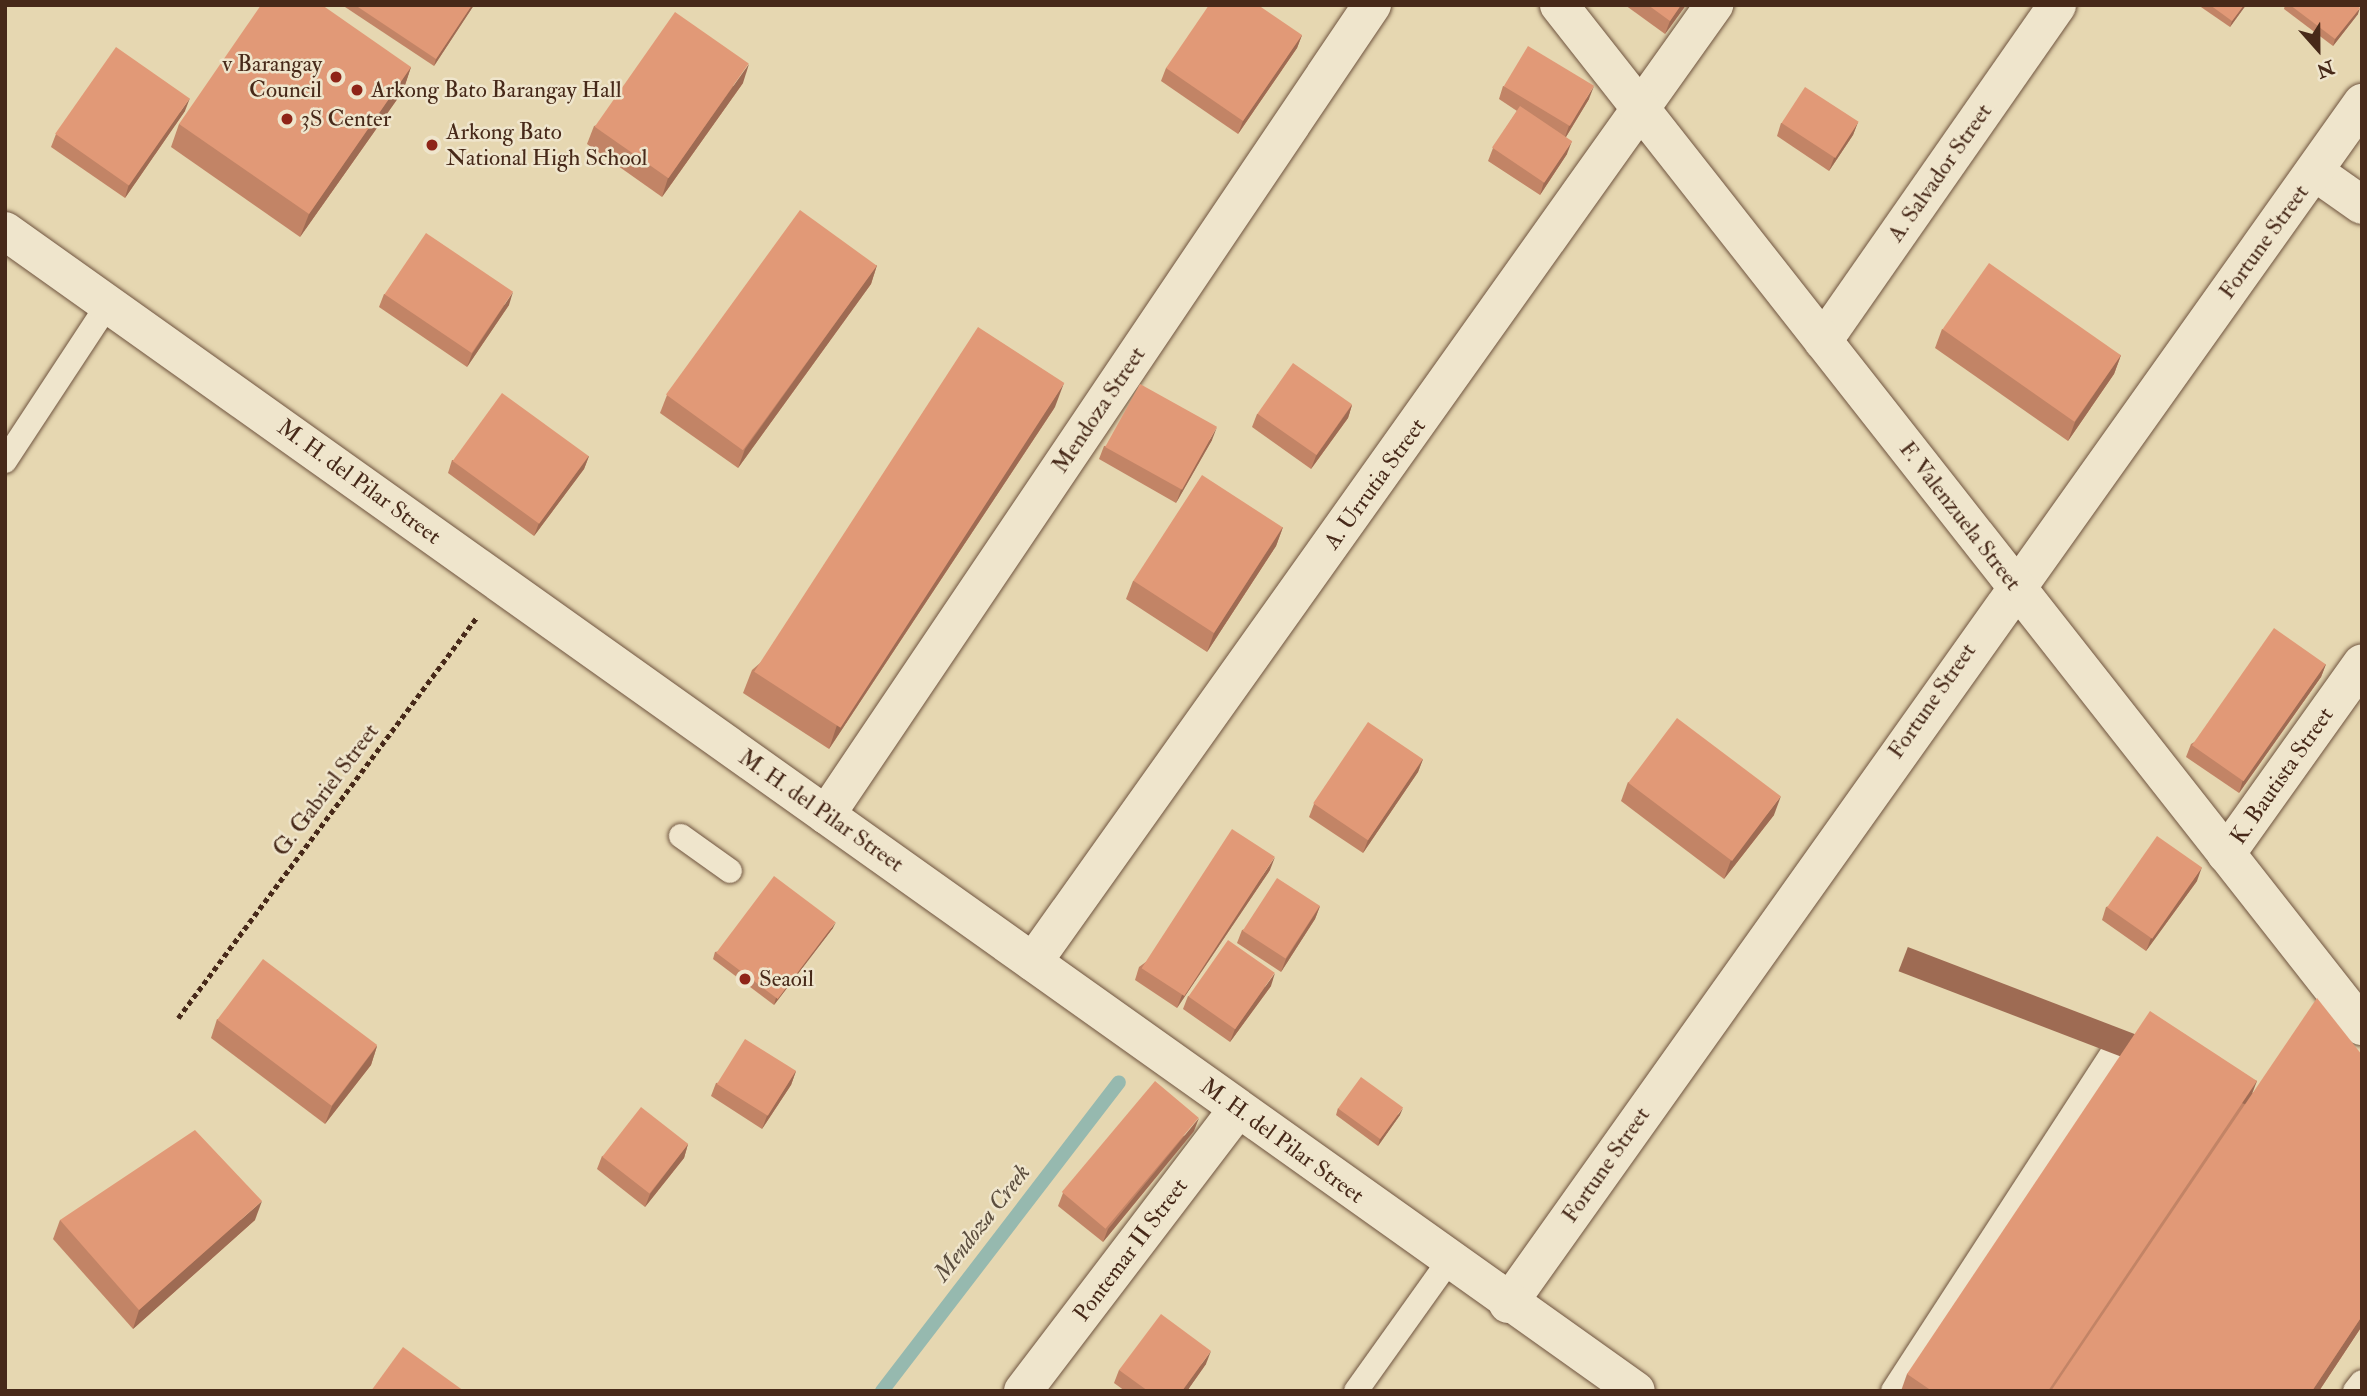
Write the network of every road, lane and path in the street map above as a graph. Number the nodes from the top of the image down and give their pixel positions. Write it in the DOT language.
graph roads {
  1 [pos="1372,5"];
  2 [pos="1559,5"];
  3 [pos="1714,5"];
  4 [pos="2057,5"];
  5 [pos="2362,103"];
  6 [pos="1642,111"];
  7 [pos="2315,172"];
  8 [pos="2362,205"];
  9 [pos="5,231"];
  10 [pos="108,304"];
  11 [pos="1823,341"];
  12 [pos="5,461"];
  13 [pos="502,584"];
  14 [pos="2014,584"];
  15 [pos="2362,663"];
  16 [pos="826,815"];
  17 [pos="681,836"];
  18 [pos="2226,854"];
  19 [pos="730,871"];
  20 [pos="1033,962"];
  21 [pos="2357,1009"];
  22 [pos="178,1018"];
  23 [pos="2115,1049"];
  24 [pos="1238,1109"];
  25 [pos="1448,1262"];
  26 [pos="1508,1304"];
  27 [pos="2362,1382"];
  28 [pos="1023,1391"];
  29 [pos="1356,1391"];
  30 [pos="1636,1391"];
  31 [pos="1893,1391"];
  32 [pos="2355,1391"];
  1 -- 16 [label="street, Mendoza Street"];
  2 -- 6 [label="street, F. Valenzuela Street"];
  3 -- 6 [label="street, A. Urrutia Street"];
  4 -- 11 [label="street, A. Salvador Street"];
  5 -- 7 [label="street, Fortune Street"];
  6 -- 11 [label="street, F. Valenzuela Street"];
  6 -- 20 [label="street, A. Urrutia Street"];
  7 -- 8 [label="street"];
  7 -- 14 [label="street, Fortune Street"];
  9 -- 10 [label="street, M. H. del Pilar Street"];
  10 -- 12 [label="lane"];
  10 -- 13 [label="street, M. H. del Pilar Street"];
  11 -- 14 [label="street, F. Valenzuela Street"];
  13 -- 16 [label="street, M. H. del Pilar Street"];
  13 -- 22 [label="path, G. Gabriel Street"];
  14 -- 18 [label="street, F. Valenzuela Street"];
  14 -- 26 [label="street, Fortune Street"];
  15 -- 18 [label="street, K. Bautista Street"];
  16 -- 20 [label="street, M. H. del Pilar Street"];
  17 -- 19 [label="lane"];
  18 -- 21 [label="street, F. Valenzuela Street"];
  20 -- 24 [label="street, M. H. del Pilar Street"];
  23 -- 31 [label="lane"];
  24 -- 25 [label="street, M. H. del Pilar Street"];
  24 -- 28 [label="street, Pontemar II Street"];
  25 -- 26 [label="street, M. H. del Pilar Street"];
  25 -- 29 [label="lane"];
  26 -- 30 [label="street, M. H. del Pilar Street"];
  27 -- 32 [label="lane"];
}
